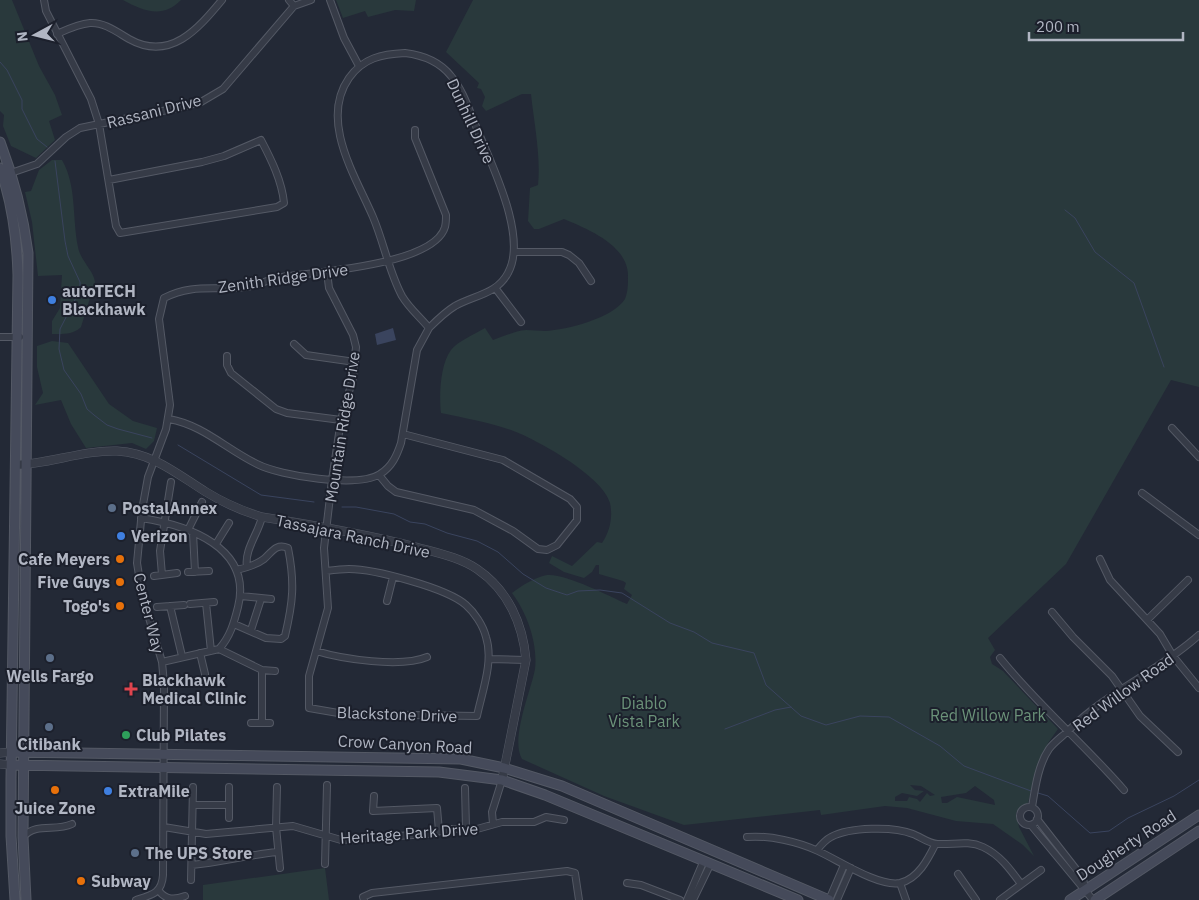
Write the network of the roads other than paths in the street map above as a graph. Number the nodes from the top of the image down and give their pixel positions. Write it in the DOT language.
graph roads {
  1 [pos="44,0"];
  2 [pos="222,0"];
  3 [pos="289,0"];
  4 [pos="311,0"];
  5 [pos="329,0"];
  6 [pos="300,3"];
  7 [pos="57,34"];
  8 [pos="359,66"];
  9 [pos="99,124"];
  10 [pos="415,130"];
  11 [pos="0,142"];
  12 [pos="3,174"];
  13 [pos="109,180"];
  14 [pos="515,252"];
  15 [pos="389,261"];
  16 [pos="327,272"];
  17 [pos="591,281"];
  18 [pos="496,289"];
  19 [pos="521,322"];
  20 [pos="429,328"];
  21 [pos="0,337"];
  22 [pos="18,337"];
  23 [pos="29,338"];
  24 [pos="294,344"];
  25 [pos="227,356"];
  26 [pos="355,362"];
  27 [pos="169,419"];
  28 [pos="341,420"];
  29 [pos="1172,428"];
  30 [pos="402,434"];
  31 [pos="1199,457"];
  32 [pos="154,460"];
  33 [pos="15,465"];
  34 [pos="26,465"];
  35 [pos="380,475"];
  36 [pos="332,480"];
  37 [pos="170,482"];
  38 [pos="1142,492"];
  39 [pos="202,502"];
  40 [pos="141,518"];
  41 [pos="262,518"];
  42 [pos="164,522"];
  43 [pos="229,523"];
  44 [pos="327,529"];
  45 [pos="190,532"];
  46 [pos="1199,535"];
  47 [pos="216,544"];
  48 [pos="1100,558"];
  49 [pos="247,567"];
  50 [pos="236,570"];
  51 [pos="209,571"];
  52 [pos="326,571"];
  53 [pos="188,572"];
  54 [pos="195,572"];
  55 [pos="177,573"];
  56 [pos="162,575"];
  57 [pos="154,576"];
  58 [pos="393,577"];
  59 [pos="1188,580"];
  60 [pos="241,596"];
  61 [pos="261,599"];
  62 [pos="271,599"];
  63 [pos="387,601"];
  64 [pos="214,602"];
  65 [pos="206,603"];
  66 [pos="170,606"];
  67 [pos="157,607"];
  68 [pos="1052,612"];
  69 [pos="1147,620"];
  70 [pos="234,624"];
  71 [pos="251,630"];
  72 [pos="1199,635"];
  73 [pos="219,649"];
  74 [pos="211,651"];
  75 [pos="316,651"];
  76 [pos="200,653"];
  77 [pos="182,656"];
  78 [pos="1173,656"];
  79 [pos="427,657"];
  80 [pos="1000,658"];
  81 [pos="489,659"];
  82 [pos="526,660"];
  83 [pos="162,662"];
  84 [pos="262,670"];
  85 [pos="275,671"];
  86 [pos="204,674"];
  87 [pos="1199,688"];
  88 [pos="1121,689"];
  89 [pos="251,723"];
  90 [pos="262,723"];
  91 [pos="270,723"];
  92 [pos="1068,731"];
  93 [pos="12,752"];
  94 [pos="24,752"];
  95 [pos="1178,752"];
  96 [pos="0,753"];
  97 [pos="164,753"];
  98 [pos="0,764"];
  99 [pos="12,765"];
  100 [pos="24,765"];
  101 [pos="164,767"];
  102 [pos="504,768"];
  103 [pos="502,780"];
  104 [pos="327,785"];
  105 [pos="193,787"];
  106 [pos="228,787"];
  107 [pos="277,787"];
  108 [pos="465,788"];
  109 [pos="1124,790"];
  110 [pos="374,796"];
  111 [pos="192,805"];
  112 [pos="228,805"];
  113 [pos="1033,805"];
  114 [pos="1199,815"];
  115 [pos="229,818"];
  116 [pos="1037,819"];
  117 [pos="564,820"];
  118 [pos="72,824"];
  119 [pos="493,824"];
  120 [pos="1031,825"];
  121 [pos="276,826"];
  122 [pos="164,827"];
  123 [pos="466,828"];
  124 [pos="439,831"];
  125 [pos="1199,831"];
  126 [pos="192,832"];
  127 [pos="327,836"];
  128 [pos="23,837"];
  129 [pos="747,837"];
  130 [pos="936,844"];
  131 [pos="817,850"];
  132 [pos="277,852"];
  133 [pos="707,861"];
  134 [pos="325,864"];
  135 [pos="192,865"];
  136 [pos="844,865"];
  137 [pos="280,868"];
  138 [pos="851,868"];
  139 [pos="1041,870"];
  140 [pos="958,874"];
  141 [pos="192,880"];
  142 [pos="900,883"];
  143 [pos="627,884"];
  144 [pos="1021,884"];
  145 [pos="1085,889"];
  146 [pos="159,891"];
  147 [pos="185,896"];
  148 [pos="363,898"];
  149 [pos="15,900"];
  150 [pos="26,900"];
  151 [pos="136,900"];
  152 [pos="579,900"];
  153 [pos="680,900"];
  154 [pos="687,900"];
  155 [pos="693,900"];
  156 [pos="798,900"];
  157 [pos="829,900"];
  158 [pos="837,900"];
  159 [pos="906,900"];
  160 [pos="976,900"];
  161 [pos="1001,900"];
  162 [pos="1070,900"];
  163 [pos="1094,900"];
  1 -- 7 [label="street"];
  2 -- 7 [label="street"];
  3 -- 6 [label="street"];
  4 -- 6 [label="street"];
  5 -- 8 [label="street"];
  6 -- 9 [label="street, Rassani Drive"];
  7 -- 9 [label="street"];
  8 -- 14 [label="street, Dunhill Drive"];
  8 -- 15 [label="street, Dunhill Drive"];
  9 -- 12 [label="street, Rassani Drive"];
  9 -- 13 [label="street"];
  10 -- 15 [label="street, Zenith Ridge Drive"];
  11 -- 12 [label="main road"];
  12 -- 22 [label="main road"];
  12 -- 23 [label="main road"];
  13 -- 13 [label="street"];
  14 -- 17 [label="street"];
  14 -- 18 [label="street, Dunhill Drive"];
  15 -- 16 [label="street, Zenith Ridge Drive"];
  15 -- 20 [label="street, Dunhill Drive"];
  16 -- 26 [label="street, Mountain Ridge Drive"];
  16 -- 27 [label="street, Zenith Ridge Drive"];
  18 -- 19 [label="street"];
  18 -- 20 [label="street"];
  20 -- 30 [label="street"];
  21 -- 22 [label="street"];
  22 -- 23 [label="street"];
  22 -- 33 [label="main road"];
  23 -- 34 [label="main road"];
  24 -- 26 [label="street"];
  25 -- 28 [label="street"];
  26 -- 28 [label="street, Mountain Ridge Drive"];
  27 -- 32 [label="street, Zenith Ridge Drive"];
  27 -- 36 [label="street"];
  28 -- 36 [label="street, Mountain Ridge Drive"];
  29 -- 31 [label="street"];
  30 -- 35 [label="street"];
  30 -- 35 [label="street"];
  32 -- 34 [label="street, Tassajara Ranch Drive"];
  32 -- 40 [label="street, Center Way"];
  32 -- 41 [label="street, Tassajara Ranch Drive"];
  33 -- 34 [label="street, Tassajara Ranch Drive"];
  33 -- 93 [label="main road"];
  34 -- 94 [label="main road"];
  35 -- 36 [label="street"];
  36 -- 44 [label="street, Mountain Ridge Drive"];
  37 -- 42 [label="street"];
  38 -- 46 [label="street"];
  39 -- 45 [label="street"];
  40 -- 42 [label="street"];
  40 -- 83 [label="street, Center Way"];
  41 -- 44 [label="street, Tassajara Ranch Drive"];
  41 -- 49 [label="street"];
  42 -- 45 [label="street"];
  42 -- 56 [label="street"];
  43 -- 47 [label="street"];
  44 -- 52 [label="street, Blackstone Drive"];
  44 -- 82 [label="street, Tassajara Ranch Drive"];
  45 -- 47 [label="street"];
  45 -- 54 [label="street"];
  47 -- 50 [label="street"];
  48 -- 69 [label="street"];
  49 -- 50 [label="street"];
  49 -- 71 [label="street"];
  50 -- 60 [label="street"];
  51 -- 54 [label="street"];
  52 -- 58 [label="street, Blackstone Drive"];
  52 -- 75 [label="street, Blackstone Drive"];
  53 -- 54 [label="street"];
  55 -- 56 [label="street"];
  56 -- 57 [label="street"];
  58 -- 63 [label="street"];
  58 -- 81 [label="street, Blackstone Drive"];
  59 -- 69 [label="street"];
  60 -- 61 [label="street"];
  60 -- 70 [label="street"];
  61 -- 62 [label="street"];
  61 -- 71 [label="street"];
  64 -- 65 [label="street"];
  65 -- 66 [label="street"];
  65 -- 74 [label="street"];
  66 -- 67 [label="street"];
  66 -- 77 [label="street"];
  68 -- 88 [label="street"];
  69 -- 78 [label="street"];
  70 -- 71 [label="street"];
  70 -- 73 [label="street"];
  72 -- 78 [label="street, Red Willow Road"];
  73 -- 74 [label="street"];
  73 -- 84 [label="street"];
  74 -- 76 [label="street"];
  75 -- 79 [label="street"];
  75 -- 81 [label="street, Blackstone Drive"];
  76 -- 77 [label="street"];
  76 -- 86 [label="street"];
  77 -- 83 [label="street"];
  78 -- 87 [label="street"];
  78 -- 88 [label="street, Red Willow Road"];
  80 -- 92 [label="street"];
  81 -- 82 [label="street"];
  82 -- 102 [label="street, Tassajara Ranch Drive"];
  83 -- 97 [label="street, Center Way"];
  84 -- 85 [label="street"];
  84 -- 90 [label="street"];
  88 -- 92 [label="street, Red Willow Road"];
  88 -- 95 [label="street"];
  89 -- 90 [label="street"];
  90 -- 91 [label="street"];
  92 -- 109 [label="street"];
  92 -- 113 [label="street, Red Willow Road"];
  93 -- 94 [label="main road, Crow Canyon Road"];
  93 -- 96 [label="street"];
  93 -- 99 [label="main road"];
  94 -- 97 [label="main road, Crow Canyon Road"];
  94 -- 100 [label="main road"];
  97 -- 101 [label="street, Center Way"];
  97 -- 102 [label="main road, Crow Canyon Road"];
  98 -- 99 [label="street"];
  99 -- 100 [label="main road, Crow Canyon Road"];
  99 -- 149 [label="main road"];
  100 -- 101 [label="main road, Crow Canyon Road"];
  100 -- 128 [label="main road"];
  101 -- 103 [label="main road, Crow Canyon Road"];
  101 -- 122 [label="street, Center Way"];
  102 -- 103 [label="street, Tassajara Ranch Drive"];
  102 -- 157 [label="main road, Crow Canyon Road"];
  103 -- 119 [label="street"];
  103 -- 133 [label="main road, Crow Canyon Road"];
  104 -- 127 [label="street"];
  105 -- 111 [label="street"];
  106 -- 112 [label="street"];
  107 -- 121 [label="street"];
  108 -- 123 [label="street"];
  110 -- 124 [label="street"];
  111 -- 112 [label="street"];
  111 -- 126 [label="street"];
  112 -- 115 [label="street"];
  113 -- 116 [label="street"];
  113 -- 120 [label="street"];
  114 -- 145 [label="main road, Dougherty Road"];
  116 -- 120 [label="street"];
  116 -- 145 [label="street"];
  117 -- 119 [label="street, Heritage Park Drive"];
  118 -- 128 [label="street"];
  119 -- 123 [label="street, Heritage Park Drive"];
  120 -- 145 [label="street"];
  121 -- 126 [label="street, Heritage Park Drive"];
  121 -- 127 [label="street, Heritage Park Drive"];
  121 -- 132 [label="street"];
  122 -- 126 [label="street, Heritage Park Drive"];
  122 -- 146 [label="street, Center Way"];
  123 -- 124 [label="street, Heritage Park Drive"];
  124 -- 127 [label="street, Heritage Park Drive"];
  125 -- 163 [label="main road, Dougherty Road"];
  126 -- 135 [label="street"];
  127 -- 134 [label="street"];
  128 -- 150 [label="main road"];
  129 -- 131 [label="street"];
  130 -- 131 [label="street"];
  130 -- 142 [label="street"];
  130 -- 144 [label="street"];
  131 -- 136 [label="street"];
  132 -- 135 [label="street"];
  132 -- 137 [label="street"];
  133 -- 154 [label="street"];
  133 -- 155 [label="street"];
  133 -- 156 [label="main road, Crow Canyon Road"];
  135 -- 141 [label="street"];
  136 -- 138 [label="street"];
  136 -- 157 [label="street"];
  138 -- 142 [label="street"];
  138 -- 158 [label="street"];
  139 -- 144 [label="street"];
  140 -- 160 [label="street"];
  142 -- 159 [label="street"];
  143 -- 153 [label="street"];
  144 -- 161 [label="street"];
  145 -- 162 [label="main road, Dougherty Road"];
  145 -- 163 [label="street"];
  146 -- 147 [label="street"];
  146 -- 151 [label="street"];
  148 -- 152 [label="street"];
}
